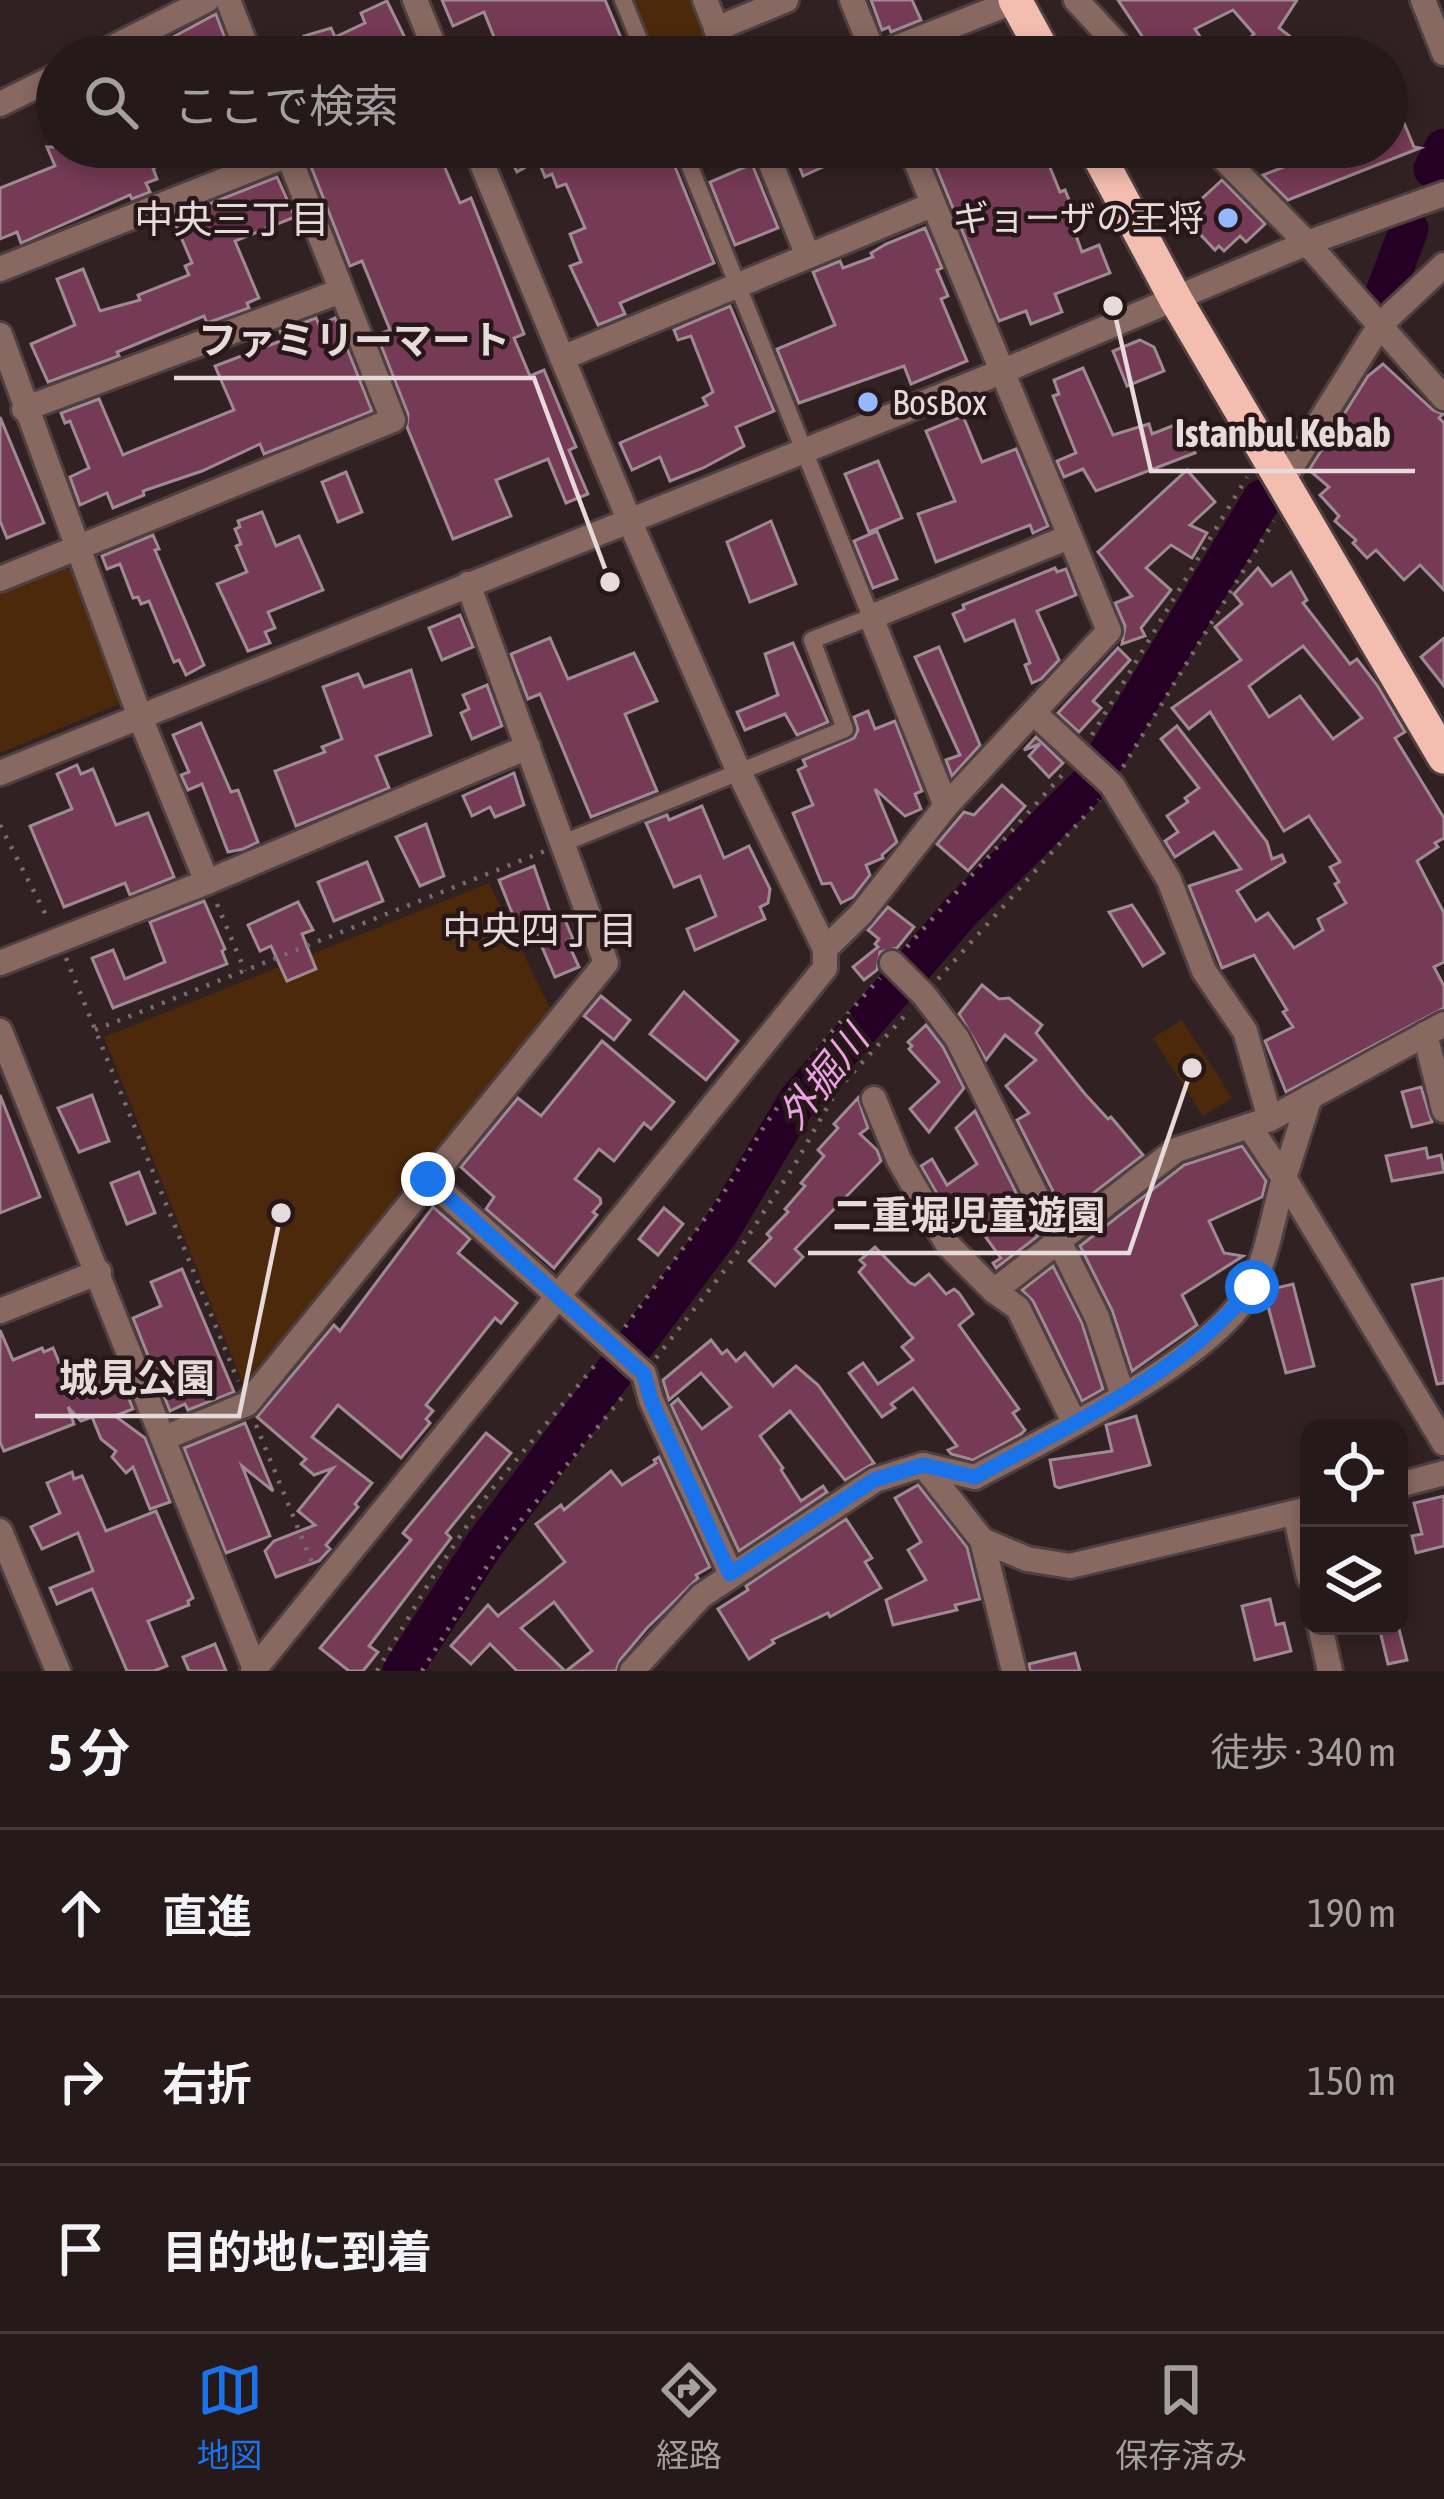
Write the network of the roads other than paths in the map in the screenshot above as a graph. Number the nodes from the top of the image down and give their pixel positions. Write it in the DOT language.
graph roads {
  1 [pos="207,0"];
  2 [pos="228,0"];
  3 [pos="415,0"];
  4 [pos="623,0"];
  5 [pos="705,0"];
  6 [pos="786,0"];
  7 [pos="852,0"];
  8 [pos="1015,0"];
  9 [pos="1076,0"];
  10 [pos="1423,0"];
  11 [pos="716,29"];
  12 [pos="136,36"];
  13 [pos="242,36"];
  14 [pos="430,36"];
  15 [pos="638,36"];
  16 [pos="719,36"];
  17 [pos="867,36"];
  18 [pos="927,36"];
  19 [pos="1035,36"];
  20 [pos="1109,36"];
  21 [pos="1444,53"];
  22 [pos="36,86"];
  23 [pos="0,104"];
  24 [pos="250,168"];
  25 [pos="300,168"];
  26 [pos="484,168"];
  27 [pos="691,168"];
  28 [pos="772,168"];
  29 [pos="918,168"];
  30 [pos="1105,168"];
  31 [pos="1233,168"];
  32 [pos="1444,194"];
  33 [pos="932,205"];
  34 [pos="1307,243"];
  35 [pos="808,256"];
  36 [pos="1444,265"];
  37 [pos="0,269"];
  38 [pos="738,285"];
  39 [pos="341,291"];
  40 [pos="1177,300"];
  41 [pos="1380,325"];
  42 [pos="0,335"];
  43 [pos="562,358"];
  44 [pos="1001,372"];
  45 [pos="1444,398"];
  46 [pos="24,409"];
  47 [pos="805,450"];
  48 [pos="1274,468"];
  49 [pos="630,522"];
  50 [pos="1069,537"];
  51 [pos="77,546"];
  52 [pos="0,579"];
  53 [pos="468,584"];
  54 [pos="871,616"];
  55 [pos="1034,713"];
  56 [pos="140,717"];
  57 [pos="528,747"];
  58 [pos="1444,757"];
  59 [pos="738,770"];
  60 [pos="0,773"];
  61 [pos="946,806"];
  62 [pos="561,844"];
  63 [pos="207,882"];
  64 [pos="825,950"];
  65 [pos="0,963"];
  66 [pos="892,964"];
  67 [pos="1434,1029"];
  68 [pos="0,1031"];
  69 [pos="1310,1097"];
  70 [pos="874,1099"];
  71 [pos="1444,1110"];
  72 [pos="1260,1123"];
  73 [pos="1284,1178"];
  74 [pos="428,1179"];
  75 [pos="1060,1240"];
  76 [pos="99,1272"];
  77 [pos="994,1292"];
  78 [pos="558,1300"];
  79 [pos="0,1311"];
  80 [pos="1122,1393"];
  81 [pos="1074,1422"];
  82 [pos="164,1438"];
  83 [pos="1444,1443"];
  84 [pos="923,1465"];
  85 [pos="1444,1472"];
  86 [pos="1408,1482"];
  87 [pos="1300,1511"];
  88 [pos="0,1531"];
  89 [pos="982,1540"];
  90 [pos="730,1574"];
  91 [pos="1322,1635"];
  92 [pos="254,1670"];
  93 [pos="58,1671"];
  94 [pos="632,1671"];
  95 [pos="1014,1671"];
  96 [pos="1330,1671"];
  1 -- 12 [label="street"];
  2 -- 13 [label="street"];
  3 -- 14 [label="street"];
  4 -- 15 [label="street"];
  5 -- 11 [label="street"];
  6 -- 11 [label="street"];
  7 -- 17 [label="street"];
  8 -- 18 [label="street"];
  8 -- 19 [label="highway"];
  9 -- 20 [label="street"];
  10 -- 21 [label="street"];
  11 -- 16 [label="street"];
  22 -- 23 [label="street"];
  24 -- 37 [label="street"];
  25 -- 39 [label="street"];
  26 -- 43 [label="street"];
  27 -- 38 [label="street"];
  28 -- 35 [label="street"];
  29 -- 33 [label="street"];
  30 -- 40 [label="highway"];
  31 -- 34 [label="street"];
  32 -- 34 [label="street"];
  33 -- 35 [label="street"];
  33 -- 44 [label="street"];
  34 -- 40 [label="street"];
  34 -- 41 [label="street"];
  35 -- 38 [label="street"];
  36 -- 41 [label="street"];
  38 -- 43 [label="street"];
  38 -- 47 [label="street"];
  39 -- 46 [label="street"];
  39 -- 51 [label="street"];
  40 -- 44 [label="street"];
  40 -- 48 [label="highway"];
  41 -- 45 [label="street"];
  41 -- 48 [label="street"];
  42 -- 46 [label="street"];
  43 -- 49 [label="street"];
  44 -- 47 [label="street"];
  44 -- 50 [label="street"];
  46 -- 51 [label="street"];
  47 -- 49 [label="street"];
  47 -- 54 [label="street"];
  48 -- 58 [label="highway"];
  49 -- 53 [label="street"];
  49 -- 59 [label="street"];
  50 -- 54 [label="street"];
  50 -- 55 [label="street"];
  51 -- 52 [label="street"];
  51 -- 56 [label="street"];
  53 -- 56 [label="street"];
  53 -- 57 [label="street"];
  54 -- 59 [label="street"];
  54 -- 61 [label="street"];
  55 -- 61 [label="street"];
  55 -- 72 [label="street"];
  56 -- 60 [label="street"];
  56 -- 63 [label="street"];
  57 -- 62 [label="street"];
  57 -- 63 [label="street"];
  59 -- 62 [label="street"];
  59 -- 64 [label="street"];
  61 -- 64 [label="street"];
  62 -- 74 [label="street"];
  63 -- 65 [label="street"];
  64 -- 78 [label="street"];
  66 -- 75 [label="street"];
  67 -- 69 [label="street"];
  67 -- 71 [label="street"];
  68 -- 76 [label="street"];
  69 -- 72 [label="street"];
  69 -- 73 [label="street"];
  70 -- 77 [label="street"];
  72 -- 73 [label="street"];
  72 -- 75 [label="street"];
  73 -- 80 [label="street"];
  73 -- 83 [label="street"];
  74 -- 78 [label="street"];
  74 -- 82 [label="street"];
  75 -- 77 [label="street"];
  75 -- 80 [label="street"];
  76 -- 79 [label="street"];
  76 -- 82 [label="street"];
  77 -- 81 [label="street"];
  78 -- 90 [label="street"];
  78 -- 92 [label="street"];
  80 -- 81 [label="street"];
  81 -- 84 [label="street"];
  82 -- 92 [label="street"];
  84 -- 89 [label="street"];
  84 -- 90 [label="street"];
  85 -- 86 [label="street"];
  87 -- 89 [label="street"];
  88 -- 93 [label="street"];
  89 -- 95 [label="street"];
  90 -- 94 [label="street"];
  91 -- 96 [label="street"];
}
